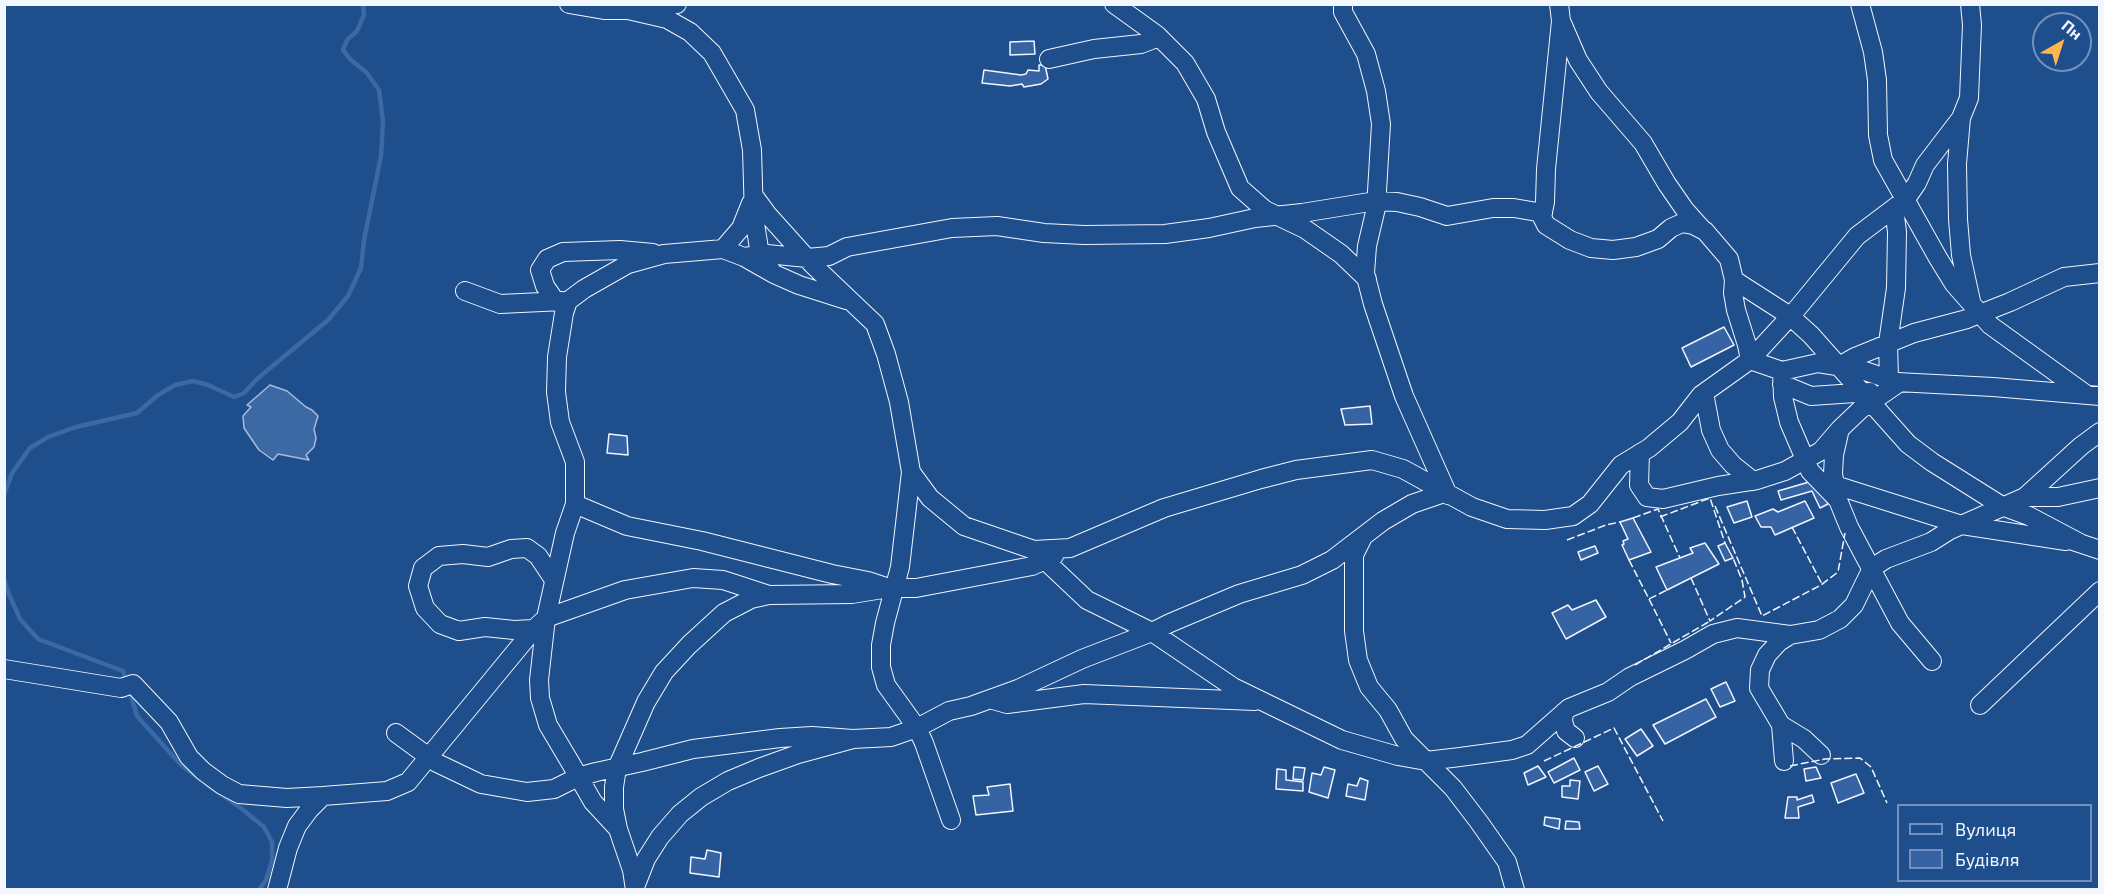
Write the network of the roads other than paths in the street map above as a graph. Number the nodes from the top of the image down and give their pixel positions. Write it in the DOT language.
graph roads {
  1 [pos="569,4"];
  2 [pos="677,4"];
  3 [pos="1114,4"];
  4 [pos="1860,4"];
  5 [pos="1970,4"];
  6 [pos="627,7"];
  7 [pos="1341,7"];
  8 [pos="1560,13"];
  9 [pos="1159,37"];
  10 [pos="1049,59"];
  11 [pos="1961,118"];
  12 [pos="754,196"];
  13 [pos="1376,201"];
  14 [pos="1900,203"];
  15 [pos="1543,213"];
  16 [pos="1277,215"];
  17 [pos="1703,230"];
  18 [pos="723,249"];
  19 [pos="664,254"];
  20 [pos="752,256"];
  21 [pos="807,258"];
  22 [pos="2100,273"];
  23 [pos="1367,279"];
  24 [pos="1734,279"];
  25 [pos="465,291"];
  26 [pos="562,302"];
  27 [pos="853,303"];
  28 [pos="1976,310"];
  29 [pos="1790,316"];
  30 [pos="1888,343"];
  31 [pos="1750,360"];
  32 [pos="1839,366"];
  33 [pos="1782,377"];
  34 [pos="1895,381"];
  35 [pos="1704,393"];
  36 [pos="2093,396"];
  37 [pos="1865,398"];
  38 [pos="1840,429"];
  39 [pos="2100,432"];
  40 [pos="1640,453"];
  41 [pos="1805,460"];
  42 [pos="911,471"];
  43 [pos="1754,481"];
  44 [pos="2100,488"];
  45 [pos="1837,492"];
  46 [pos="1446,494"];
  47 [pos="2025,497"];
  48 [pos="575,504"];
  49 [pos="1996,509"];
  50 [pos="1962,525"];
  51 [pos="1364,536"];
  52 [pos="2080,543"];
  53 [pos="2100,550"];
  54 [pos="1040,555"];
  55 [pos="1872,568"];
  56 [pos="554,580"];
  57 [pos="892,588"];
  58 [pos="2100,591"];
  59 [pos="770,596"];
  60 [pos="540,624"];
  61 [pos="1152,632"];
  62 [pos="1790,635"];
  63 [pos="1932,661"];
  64 [pos="4,669"];
  65 [pos="988,699"];
  66 [pos="1263,701"];
  67 [pos="1980,705"];
  68 [pos="1564,712"];
  69 [pos="1780,725"];
  70 [pos="917,728"];
  71 [pos="396,733"];
  72 [pos="1575,738"];
  73 [pos="853,739"];
  74 [pos="1821,755"];
  75 [pos="430,757"];
  76 [pos="1426,761"];
  77 [pos="1784,761"];
  78 [pos="617,768"];
  79 [pos="578,777"];
  80 [pos="323,796"];
  81 [pos="951,820"];
  82 [pos="618,830"];
  83 [pos="635,888"];
  84 [pos="277,890"];
  85 [pos="1515,890"];
  1 -- 6 [label="street"];
  2 -- 6 [label="street"];
  3 -- 9 [label="street"];
  4 -- 14 [label="street"];
  5 -- 11 [label="street"];
  6 -- 12 [label="street"];
  7 -- 13 [label="street"];
  8 -- 15 [label="street"];
  8 -- 17 [label="street"];
  9 -- 10 [label="street"];
  9 -- 16 [label="street"];
  11 -- 14 [label="street"];
  11 -- 28 [label="street"];
  12 -- 18 [label="street"];
  12 -- 20 [label="street"];
  12 -- 21 [label="street"];
  13 -- 15 [label="street"];
  13 -- 16 [label="street"];
  13 -- 23 [label="street"];
  14 -- 28 [label="street"];
  14 -- 29 [label="street"];
  14 -- 30 [label="street"];
  15 -- 17 [label="street"];
  16 -- 21 [label="street"];
  16 -- 23 [label="street"];
  17 -- 24 [label="street"];
  18 -- 19 [label="street"];
  18 -- 20 [label="street"];
  19 -- 26 [label="street"];
  19 -- 26 [label="street"];
  20 -- 21 [label="street"];
  20 -- 27 [label="street"];
  21 -- 27 [label="street"];
  22 -- 28 [label="street"];
  23 -- 46 [label="street"];
  24 -- 29 [label="street"];
  24 -- 31 [label="street"];
  25 -- 26 [label="street"];
  26 -- 48 [label="street"];
  27 -- 42 [label="street"];
  28 -- 30 [label="street"];
  28 -- 36 [label="street"];
  29 -- 31 [label="street"];
  29 -- 32 [label="street"];
  30 -- 32 [label="street"];
  30 -- 34 [label="street"];
  31 -- 33 [label="street"];
  31 -- 35 [label="street"];
  32 -- 33 [label="street"];
  32 -- 34 [label="street"];
  32 -- 37 [label="street"];
  33 -- 37 [label="street"];
  33 -- 41 [label="street"];
  34 -- 36 [label="street"];
  34 -- 37 [label="street"];
  35 -- 40 [label="street"];
  35 -- 43 [label="street"];
  37 -- 38 [label="street"];
  37 -- 49 [label="street"];
  38 -- 41 [label="street"];
  38 -- 45 [label="street"];
  39 -- 47 [label="street"];
  40 -- 43 [label="street"];
  40 -- 46 [label="street"];
  41 -- 43 [label="street"];
  41 -- 45 [label="street"];
  42 -- 54 [label="street"];
  42 -- 57 [label="street"];
  44 -- 47 [label="street"];
  45 -- 50 [label="street"];
  45 -- 55 [label="street"];
  46 -- 51 [label="street"];
  46 -- 54 [label="street"];
  47 -- 49 [label="street"];
  48 -- 56 [label="street"];
  48 -- 57 [label="street"];
  49 -- 50 [label="street"];
  49 -- 52 [label="street"];
  50 -- 52 [label="street"];
  50 -- 55 [label="street"];
  51 -- 61 [label="street"];
  51 -- 76 [label="street"];
  52 -- 53 [label="street"];
  54 -- 57 [label="street"];
  54 -- 61 [label="street"];
  55 -- 62 [label="street"];
  55 -- 63 [label="street"];
  56 -- 60 [label="street"];
  56 -- 60 [label="street"];
  57 -- 59 [label="street"];
  57 -- 70 [label="street"];
  58 -- 67 [label="street"];
  59 -- 60 [label="street"];
  59 -- 78 [label="street"];
  60 -- 75 [label="street"];
  60 -- 79 [label="street"];
  61 -- 65 [label="street"];
  61 -- 66 [label="street"];
  62 -- 68 [label="street"];
  62 -- 69 [label="street"];
  64 -- 80 [label="street"];
  65 -- 66 [label="street"];
  65 -- 70 [label="street"];
  66 -- 76 [label="street"];
  68 -- 72 [label="street"];
  68 -- 76 [label="street"];
  69 -- 74 [label="street"];
  69 -- 77 [label="street"];
  70 -- 73 [label="street"];
  70 -- 81 [label="street"];
  71 -- 75 [label="street"];
  73 -- 78 [label="street"];
  73 -- 83 [label="street"];
  75 -- 79 [label="street"];
  75 -- 80 [label="street"];
  76 -- 85 [label="street"];
  78 -- 79 [label="street"];
  78 -- 82 [label="street"];
  79 -- 82 [label="street"];
  80 -- 84 [label="street"];
  82 -- 83 [label="street"];
}
